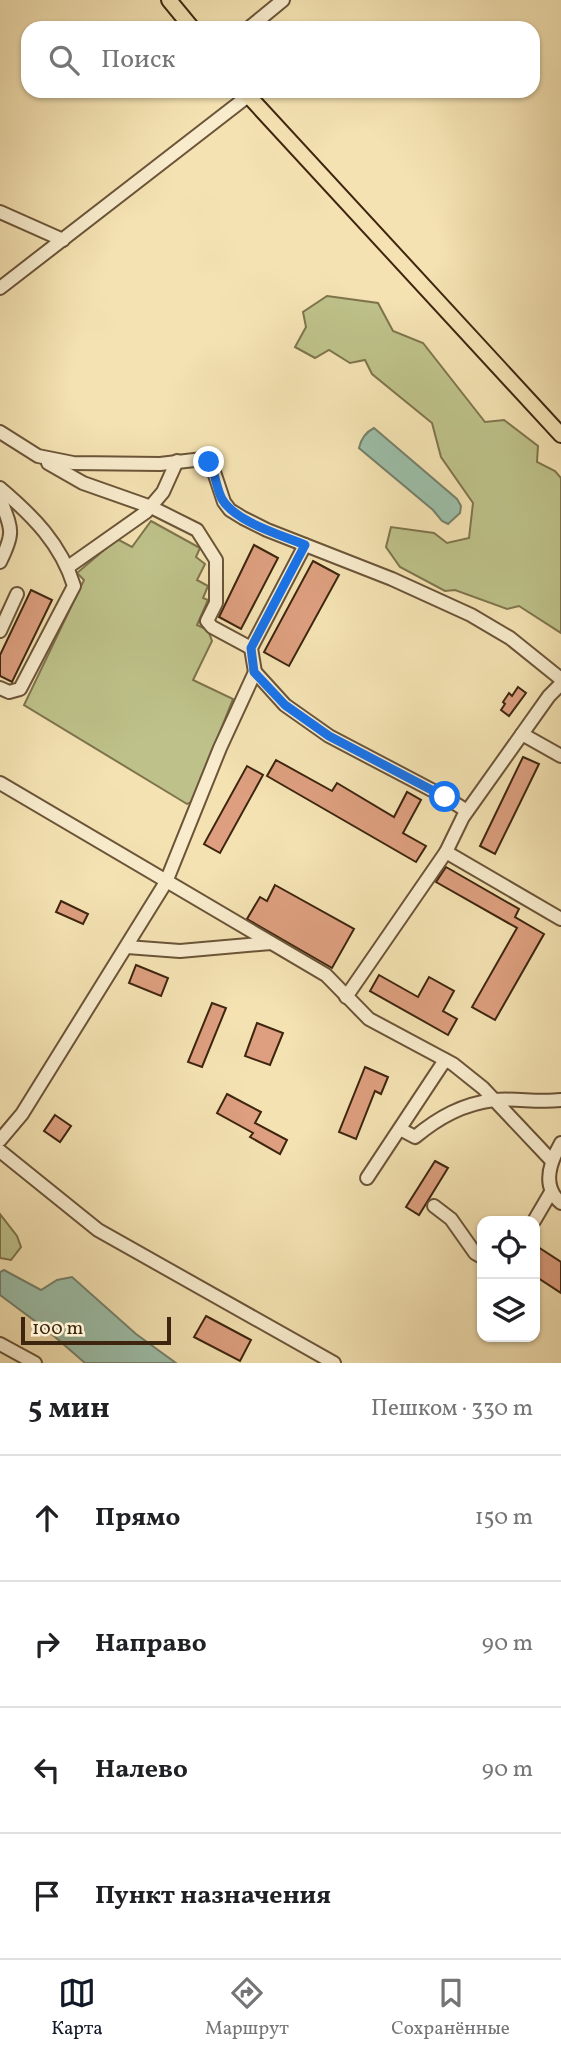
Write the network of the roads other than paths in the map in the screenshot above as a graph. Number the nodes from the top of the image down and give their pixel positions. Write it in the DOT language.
graph roads {
  1 [pos="169,0"];
  2 [pos="283,0"];
  3 [pos="186,21"];
  4 [pos="258,21"];
  5 [pos="241,98"];
  6 [pos="250,98"];
  7 [pos="0,212"];
  8 [pos="63,240"];
  9 [pos="0,288"];
  10 [pos="0,432"];
  11 [pos="561,435"];
  12 [pos="38,456"];
  13 [pos="177,461"];
  14 [pos="0,488"];
  15 [pos="0,498"];
  16 [pos="151,507"];
  17 [pos="305,545"];
  18 [pos="0,562"];
  19 [pos="68,567"];
  20 [pos="17,594"];
  21 [pos="0,631"];
  22 [pos="251,648"];
  23 [pos="254,672"];
  24 [pos="561,679"];
  25 [pos="561,684"];
  26 [pos="0,688"];
  27 [pos="522,734"];
  28 [pos="561,756"];
  29 [pos="0,783"];
  30 [pos="467,811"];
  31 [pos="446,852"];
  32 [pos="166,882"];
  33 [pos="561,919"];
  34 [pos="271,943"];
  35 [pos="127,947"];
  36 [pos="346,997"];
  37 [pos="445,1060"];
  38 [pos="495,1100"];
  39 [pos="561,1100"];
  40 [pos="400,1129"];
  41 [pos="0,1140"];
  42 [pos="561,1143"];
  43 [pos="0,1151"];
  44 [pos="551,1160"];
  45 [pos="367,1178"];
  46 [pos="551,1192"];
  47 [pos="561,1203"];
  48 [pos="434,1206"];
  49 [pos="537,1216"];
  50 [pos="477,1254"];
  51 [pos="0,1344"];
  52 [pos="35,1363"];
  53 [pos="334,1363"];
  1 -- 3 [label="main road"];
  2 -- 4 [label="street"];
  5 -- 8 [label="street"];
  6 -- 11 [label="main road"];
  7 -- 8 [label="street"];
  8 -- 9 [label="street"];
  10 -- 12 [label="street"];
  12 -- 13 [label="street"];
  12 -- 16 [label="street"];
  13 -- 16 [label="street"];
  13 -- 17 [label="street"];
  14 -- 19 [label="street"];
  15 -- 18 [label="street"];
  16 -- 19 [label="street"];
  16 -- 22 [label="street"];
  17 -- 22 [label="street"];
  17 -- 24 [label="street"];
  19 -- 26 [label="street"];
  20 -- 21 [label="street"];
  22 -- 23 [label="street"];
  23 -- 30 [label="street"];
  23 -- 32 [label="street"];
  25 -- 27 [label="street"];
  27 -- 28 [label="street"];
  27 -- 30 [label="street"];
  29 -- 32 [label="street"];
  30 -- 31 [label="street"];
  31 -- 33 [label="street"];
  31 -- 36 [label="street"];
  32 -- 34 [label="street"];
  32 -- 35 [label="street"];
  34 -- 35 [label="street"];
  34 -- 36 [label="street"];
  35 -- 41 [label="street"];
  36 -- 37 [label="street"];
  37 -- 38 [label="street"];
  37 -- 40 [label="street"];
  38 -- 39 [label="street"];
  38 -- 40 [label="street"];
  38 -- 44 [label="street"];
  40 -- 45 [label="street"];
  42 -- 44 [label="street"];
  43 -- 53 [label="street"];
  44 -- 46 [label="street"];
  46 -- 47 [label="street"];
  46 -- 49 [label="street"];
  48 -- 50 [label="street"];
  51 -- 52 [label="street"];
}
